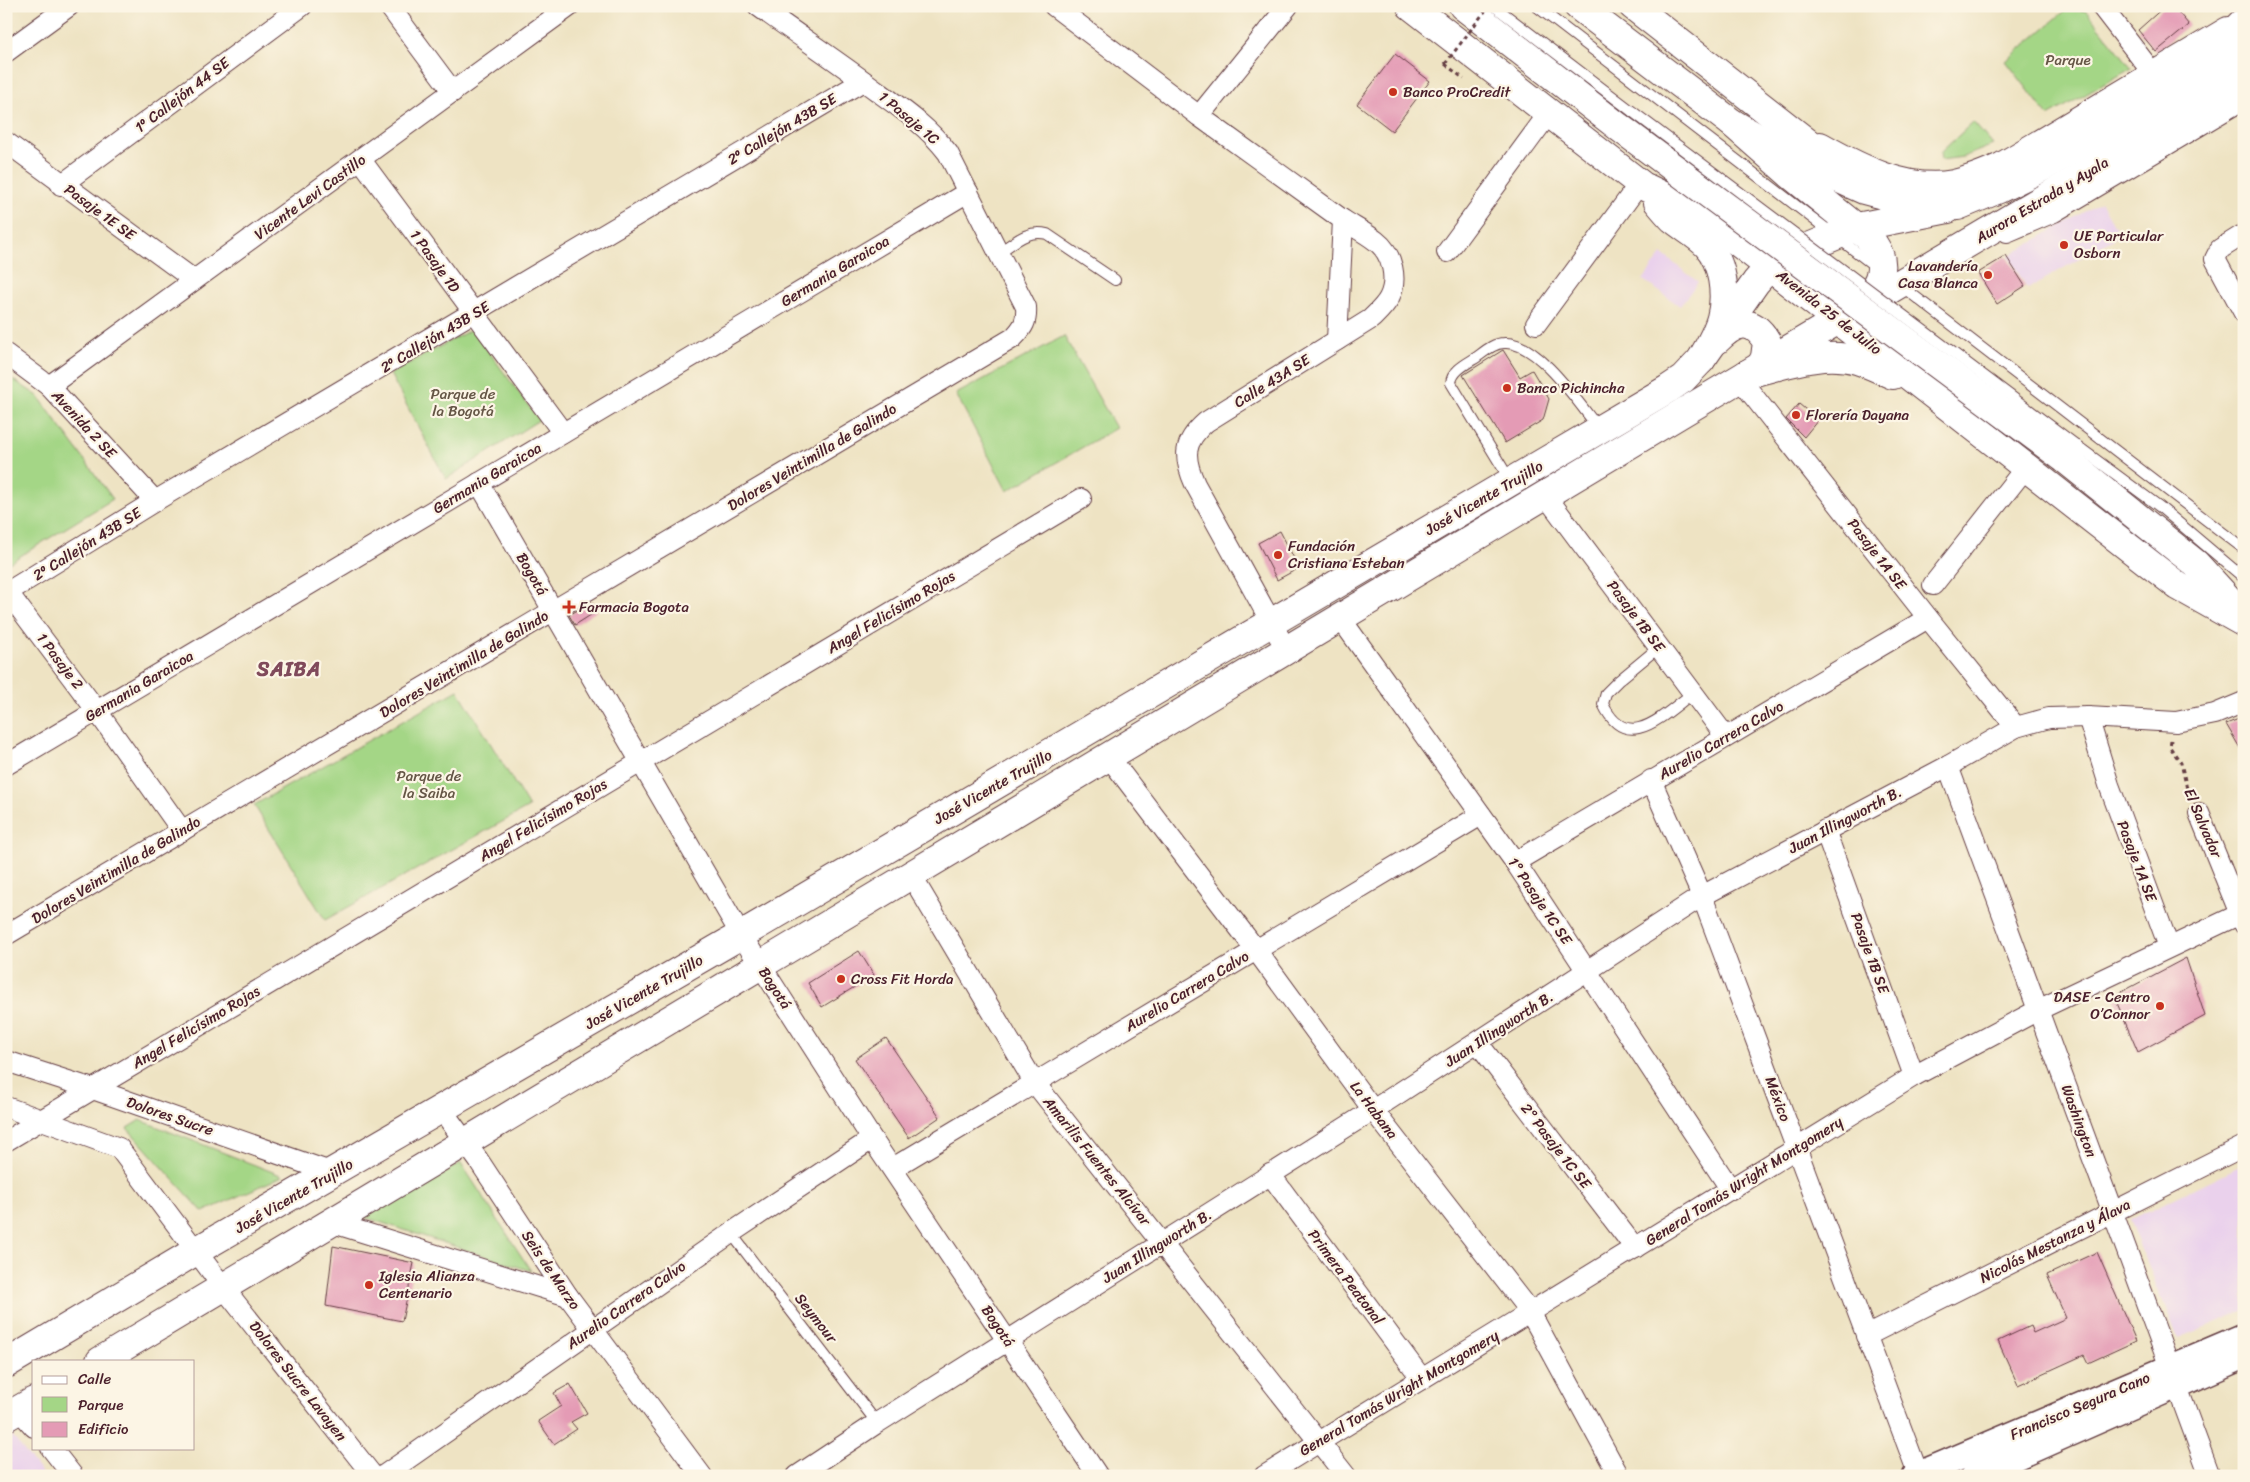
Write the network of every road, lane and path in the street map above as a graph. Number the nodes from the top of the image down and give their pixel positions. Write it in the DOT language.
graph roads {
  1 [pos="69,6"];
  2 [pos="302,6"];
  3 [pos="389,6"];
  4 [pos="570,6"];
  5 [pos="758,6"];
  6 [pos="1054,6"];
  7 [pos="1288,6"];
  8 [pos="1411,6"];
  9 [pos="1463,6"];
  10 [pos="1489,6"];
  11 [pos="1494,6"];
  12 [pos="1536,6"];
  13 [pos="1578,6"];
  14 [pos="1633,6"];
  15 [pos="2110,10"];
  16 [pos="2244,21"];
  17 [pos="2244,50"];
  18 [pos="6,52"];
  19 [pos="2155,76"];
  20 [pos="2244,80"];
  21 [pos="863,81"];
  22 [pos="1472,84"];
  23 [pos="2180,86"];
  24 [pos="453,92"];
  25 [pos="2244,99"];
  26 [pos="1549,113"];
  27 [pos="1199,116"];
  28 [pos="1627,120"];
  29 [pos="1732,123"];
  30 [pos="1797,134"];
  31 [pos="6,142"];
  32 [pos="361,160"];
  33 [pos="62,184"];
  34 [pos="1641,185"];
  35 [pos="968,192"];
  36 [pos="1896,199"];
  37 [pos="1958,206"];
  38 [pos="1343,220"];
  39 [pos="1846,232"];
  40 [pos="2244,234"];
  41 [pos="1448,252"];
  42 [pos="998,254"];
  43 [pos="1948,256"];
  44 [pos="1770,266"];
  45 [pos="1891,278"];
  46 [pos="194,280"];
  47 [pos="1115,280"];
  48 [pos="2244,313"];
  49 [pos="474,314"];
  50 [pos="1844,318"];
  51 [pos="1536,324"];
  52 [pos="1023,328"];
  53 [pos="1337,340"];
  54 [pos="1708,351"];
  55 [pos="6,354"];
  56 [pos="1749,373"];
  57 [pos="49,386"];
  58 [pos="1930,392"];
  59 [pos="1599,430"];
  60 [pos="563,433"];
  61 [pos="2070,452"];
  62 [pos="2026,468"];
  63 [pos="1511,482"];
  64 [pos="479,483"];
  65 [pos="1546,496"];
  66 [pos="1080,499"];
  67 [pos="155,501"];
  68 [pos="2244,549"];
  69 [pos="2244,578"];
  70 [pos="1933,585"];
  71 [pos="7,591"];
  72 [pos="554,611"];
  73 [pos="2244,616"];
  74 [pos="1928,618"];
  75 [pos="1341,619"];
  76 [pos="2244,623"];
  77 [pos="1270,624"];
  78 [pos="1659,647"];
  79 [pos="1287,651"];
  80 [pos="1693,693"];
  81 [pos="2244,702"];
  82 [pos="97,711"];
  83 [pos="2088,717"];
  84 [pos="2176,722"];
  85 [pos="2016,727"];
  86 [pos="1726,737"];
  87 [pos="1109,757"];
  88 [pos="640,762"];
  89 [pos="6,765"];
  90 [pos="1948,766"];
  91 [pos="1652,780"];
  92 [pos="2199,812"];
  93 [pos="1481,815"];
  94 [pos="1826,830"];
  95 [pos="182,831"];
  96 [pos="1515,862"];
  97 [pos="911,875"];
  98 [pos="1702,896"];
  99 [pos="2242,919"];
  100 [pos="6,935"];
  101 [pos="741,935"];
  102 [pos="2169,948"];
  103 [pos="1256,950"];
  104 [pos="761,965"];
  105 [pos="1588,971"];
  106 [pos="2038,1010"];
  107 [pos="1478,1043"];
  108 [pos="6,1061"];
  109 [pos="1914,1076"];
  110 [pos="1034,1082"];
  111 [pos="93,1089"];
  112 [pos="6,1107"];
  113 [pos="442,1110"];
  114 [pos="1373,1110"];
  115 [pos="41,1120"];
  116 [pos="872,1139"];
  117 [pos="6,1141"];
  118 [pos="464,1143"];
  119 [pos="2244,1146"];
  120 [pos="1797,1150"];
  121 [pos="893,1168"];
  122 [pos="333,1173"];
  123 [pos="1270,1174"];
  124 [pos="1731,1190"];
  125 [pos="2113,1212"];
  126 [pos="330,1222"];
  127 [pos="731,1232"];
  128 [pos="1162,1242"];
  129 [pos="1635,1248"];
  130 [pos="196,1251"];
  131 [pos="223,1287"];
  132 [pos="568,1296"];
  133 [pos="1530,1312"];
  134 [pos="592,1329"];
  135 [pos="1866,1336"];
  136 [pos="2244,1336"];
  137 [pos="1009,1341"];
  138 [pos="2244,1356"];
  139 [pos="102,1360"];
  140 [pos="6,1364"];
  141 [pos="2174,1376"];
  142 [pos="1422,1379"];
  143 [pos="877,1423"];
  144 [pos="1320,1441"];
  145 [pos="53,1450"];
  146 [pos="1917,1475"];
  147 [pos="74,1476"];
  148 [pos="372,1476"];
  149 [pos="383,1476"];
  150 [pos="702,1476"];
  151 [pos="797,1476"];
  152 [pos="1098,1476"];
  153 [pos="1264,1476"];
  154 [pos="1346,1476"];
  155 [pos="1618,1476"];
  156 [pos="1973,1476"];
  157 [pos="2210,1476"];
  1 -- 18 [label="street"];
  2 -- 33 [label="street, 1º Callejón 44 SE"];
  3 -- 24 [label="street"];
  4 -- 24 [label="street, Vicente Levi Castillo"];
  5 -- 21 [label="street, 1 Pasaje 1C"];
  6 -- 27 [label="street"];
  7 -- 27 [label="street"];
  8 -- 26 [label="main road, Avenida 25 de Julio"];
  9 -- 28 [label="main road, Avenida 25 de Julio"];
  10 -- 22 [label="path, bridge"];
  11 -- 28 [label="lane, Avenida 25 de Julio"];
  12 -- 39 [label="lane"];
  13 -- 29 [label="main road"];
  14 -- 30 [label="main road"];
  15 -- 19 [label="street"];
  16 -- 19 [label="main road"];
  16 -- 23 [label="main road"];
  17 -- 23 [label="main road"];
  19 -- 30 [label="main road"];
  20 -- 43 [label="main road, Aurora Estrada y Ayala"];
  21 -- 35 [label="street, 1 Pasaje 1C"];
  21 -- 49 [label="street, 2º Callejón 43B SE"];
  23 -- 37 [label="main road"];
  24 -- 32 [label="street, Vicente Levi Castillo"];
  25 -- 43 [label="street, Aurora Estrada y Ayala"];
  26 -- 34 [label="main road, Avenida 25 de Julio"];
  26 -- 41 [label="street"];
  27 -- 38 [label="street"];
  28 -- 61 [label="main road, Avenida 25 de Julio, bridge"];
  29 -- 36 [label="main road"];
  29 -- 39 [label="main road"];
  30 -- 36 [label="main road"];
  31 -- 33 [label="street, Pasaje 1E SE"];
  32 -- 46 [label="street, Vicente Levi Castillo"];
  32 -- 49 [label="street, 1 Pasaje 1D"];
  33 -- 46 [label="street, Pasaje 1E SE"];
  34 -- 44 [label="main road, Avenida 25 de Julio"];
  34 -- 51 [label="street"];
  34 -- 54 [label="main road"];
  35 -- 42 [label="street, 1 Pasaje 1C"];
  35 -- 60 [label="street, Germania Garaicoa"];
  36 -- 37 [label="main road"];
  37 -- 39 [label="main road, José Vicente Trujillo"];
  38 -- 53 [label="street"];
  38 -- 53 [label="street"];
  39 -- 44 [label="main road, José Vicente Trujillo"];
  39 -- 45 [label="main road"];
  40 -- 48 [label="street"];
  42 -- 47 [label="lane"];
  42 -- 52 [label="street, 1 Pasaje 1C"];
  43 -- 45 [label="main road"];
  44 -- 50 [label="main road, Avenida 25 de Julio"];
  44 -- 54 [label="main road, José Vicente Trujillo"];
  45 -- 50 [label="main road, Avenida 25 de Julio"];
  45 -- 68 [label="lane"];
  46 -- 57 [label="street, Vicente Levi Castillo"];
  49 -- 60 [label="street, 1 Pasaje 1D"];
  49 -- 67 [label="street, 2º Callejón 43B SE"];
  50 -- 56 [label="main road, José Vicente Trujillo"];
  50 -- 58 [label="main road, Avenida 25 de Julio"];
  52 -- 72 [label="street, Dolores Veintimilla de Galindo"];
  53 -- 77 [label="street, Calle 43A SE"];
  54 -- 56 [label="main road"];
  54 -- 59 [label="main road, José Vicente Trujillo"];
  55 -- 57 [label="street, Avenida 2 SE"];
  56 -- 58 [label="main road"];
  56 -- 65 [label="main road, José Vicente Trujillo"];
  56 -- 74 [label="street, Pasaje 1A SE"];
  57 -- 67 [label="street, Avenida 2 SE"];
  58 -- 62 [label="main road, Avenida 25 de Julio"];
  59 -- 63 [label="main road, José Vicente Trujillo"];
  59 -- 63 [label="lane"];
  60 -- 64 [label="street, Germania Garaicoa"];
  61 -- 69 [label="lane, Avenida 25 de Julio"];
  61 -- 73 [label="main road, Avenida 25 de Julio"];
  62 -- 70 [label="street"];
  62 -- 76 [label="main road, Avenida 25 de Julio"];
  63 -- 77 [label="main road, José Vicente Trujillo"];
  64 -- 72 [label="street, Bogotá"];
  64 -- 82 [label="street, Germania Garaicoa"];
  65 -- 75 [label="main road, José Vicente Trujillo"];
  65 -- 78 [label="street, Pasaje 1B SE"];
  66 -- 88 [label="street, Angel Felicísimo Rojas"];
  67 -- 71 [label="street, 2º Callejón 43B SE"];
  71 -- 82 [label="street, 1 Pasaje 2"];
  72 -- 88 [label="street, Bogotá"];
  72 -- 95 [label="street, Dolores Veintimilla de Galindo"];
  74 -- 85 [label="street, Pasaje 1A SE"];
  74 -- 86 [label="street, Aurelio Carrera Calvo"];
  75 -- 79 [label="main road, José Vicente Trujillo"];
  75 -- 93 [label="street, 1° Pasaje 1C SE"];
  77 -- 79 [label="street, Calle 43A SE"];
  77 -- 101 [label="main road, José Vicente Trujillo"];
  78 -- 80 [label="street, Pasaje 1B SE"];
  78 -- 80 [label="lane"];
  79 -- 87 [label="main road, José Vicente Trujillo"];
  80 -- 86 [label="street, Pasaje 1B SE"];
  81 -- 84 [label="street, Juan Illingworth B."];
  82 -- 89 [label="street, Germania Garaicoa"];
  82 -- 95 [label="street, 1 Pasaje 2"];
  83 -- 84 [label="street, Juan Illingworth B."];
  83 -- 85 [label="street, Juan Illingworth B."];
  83 -- 102 [label="street, Pasaje 1A SE"];
  84 -- 92 [label="path, El Salvador"];
  85 -- 90 [label="street, Juan Illingworth B."];
  86 -- 91 [label="street, Aurelio Carrera Calvo"];
  87 -- 97 [label="main road, José Vicente Trujillo"];
  87 -- 103 [label="street, La Habana"];
  88 -- 101 [label="street, Bogotá"];
  88 -- 111 [label="street, Angel Felicísimo Rojas"];
  90 -- 94 [label="street, Juan Illingworth B."];
  90 -- 106 [label="street, Washington"];
  91 -- 96 [label="street, Aurelio Carrera Calvo"];
  91 -- 98 [label="street, México"];
  92 -- 99 [label="street, El Salvador"];
  93 -- 96 [label="street, 1° Pasaje 1C SE"];
  93 -- 103 [label="street, Aurelio Carrera Calvo"];
  94 -- 98 [label="street, Juan Illingworth B."];
  94 -- 109 [label="street, Pasaje 1B SE"];
  95 -- 100 [label="street, Dolores Veintimilla de Galindo"];
  96 -- 105 [label="street, 1° Pasaje 1C SE"];
  97 -- 104 [label="main road, José Vicente Trujillo"];
  97 -- 110 [label="street, Amarilis Fuentes Alcívar"];
  98 -- 105 [label="street, Juan Illingworth B."];
  98 -- 120 [label="street, México"];
  99 -- 102 [label="street, General Tomás Wright Montgomery"];
  101 -- 104 [label="street, Bogotá"];
  101 -- 113 [label="main road, José Vicente Trujillo"];
  102 -- 106 [label="street, General Tomás Wright Montgomery"];
  103 -- 110 [label="street, Aurelio Carrera Calvo"];
  103 -- 114 [label="street, La Habana"];
  104 -- 116 [label="street, Bogotá"];
  104 -- 118 [label="main road, José Vicente Trujillo"];
  105 -- 107 [label="street, Juan Illingworth B."];
  105 -- 124 [label="street, 1° Pasaje 1C SE"];
  106 -- 109 [label="street, General Tomás Wright Montgomery"];
  106 -- 125 [label="street, Washington"];
  107 -- 114 [label="street, Juan Illingworth B."];
  107 -- 129 [label="street, 2° Pasaje 1C SE"];
  108 -- 111 [label="street, Dolores Sucre"];
  109 -- 120 [label="street, General Tomás Wright Montgomery"];
  110 -- 121 [label="street, Aurelio Carrera Calvo"];
  110 -- 128 [label="street, Amarilis Fuentes Alcívar"];
  111 -- 115 [label="street, Angel Felicísimo Rojas"];
  111 -- 122 [label="street, Dolores Sucre"];
  112 -- 115 [label="street"];
  113 -- 118 [label="street, Seis de Marzo"];
  113 -- 122 [label="main road, José Vicente Trujillo"];
  114 -- 123 [label="street, Juan Illingworth B."];
  114 -- 133 [label="street, La Habana"];
  115 -- 117 [label="street, Angel Felicísimo Rojas"];
  115 -- 130 [label="street"];
  116 -- 121 [label="street, Bogotá"];
  116 -- 127 [label="street, Aurelio Carrera Calvo"];
  118 -- 126 [label="main road, José Vicente Trujillo"];
  118 -- 132 [label="street, Seis de Marzo"];
  119 -- 125 [label="street, Nicolás Mestanza y Álava"];
  120 -- 124 [label="street, General Tomás Wright Montgomery"];
  120 -- 135 [label="street, México"];
  121 -- 137 [label="street, Bogotá"];
  122 -- 130 [label="main road, José Vicente Trujillo"];
  123 -- 128 [label="street, Juan Illingworth B."];
  123 -- 142 [label="street, Primera Peatonal"];
  124 -- 129 [label="street, General Tomás Wright Montgomery"];
  125 -- 135 [label="street, Nicolás Mestanza y Álava"];
  125 -- 141 [label="street, Washington"];
  126 -- 131 [label="main road, José Vicente Trujillo"];
  126 -- 132 [label="street"];
  127 -- 134 [label="street, Aurelio Carrera Calvo"];
  127 -- 143 [label="lane, Seymour"];
  128 -- 137 [label="street, Juan Illingworth B."];
  128 -- 144 [label="street, Amarilis Fuentes Alcívar"];
  129 -- 133 [label="street, General Tomás Wright Montgomery"];
  130 -- 131 [label="street"];
  130 -- 140 [label="main road, José Vicente Trujillo"];
  131 -- 139 [label="main road, José Vicente Trujillo"];
  131 -- 148 [label="street, Dolores Sucre Lavayen"];
  132 -- 134 [label="street, Seis de Marzo"];
  133 -- 142 [label="street, General Tomás Wright Montgomery"];
  133 -- 155 [label="street, La Habana"];
  134 -- 149 [label="street, Aurelio Carrera Calvo"];
  134 -- 150 [label="street, Seis de Marzo"];
  135 -- 146 [label="street, México"];
  136 -- 141 [label="street, Francisco Segura Cano"];
  137 -- 143 [label="street, Juan Illingworth B."];
  137 -- 152 [label="street, Bogotá"];
  138 -- 141 [label="street, Francisco Segura Cano"];
  141 -- 146 [label="street, Francisco Segura Cano"];
  141 -- 156 [label="street, Francisco Segura Cano"];
  141 -- 157 [label="street, Washington"];
  142 -- 144 [label="street, General Tomás Wright Montgomery"];
  143 -- 151 [label="street, Juan Illingworth B."];
  144 -- 153 [label="street, General Tomás Wright Montgomery"];
  144 -- 154 [label="street, Amarilis Fuentes Alcívar"];
  145 -- 147 [label="street"];
}
